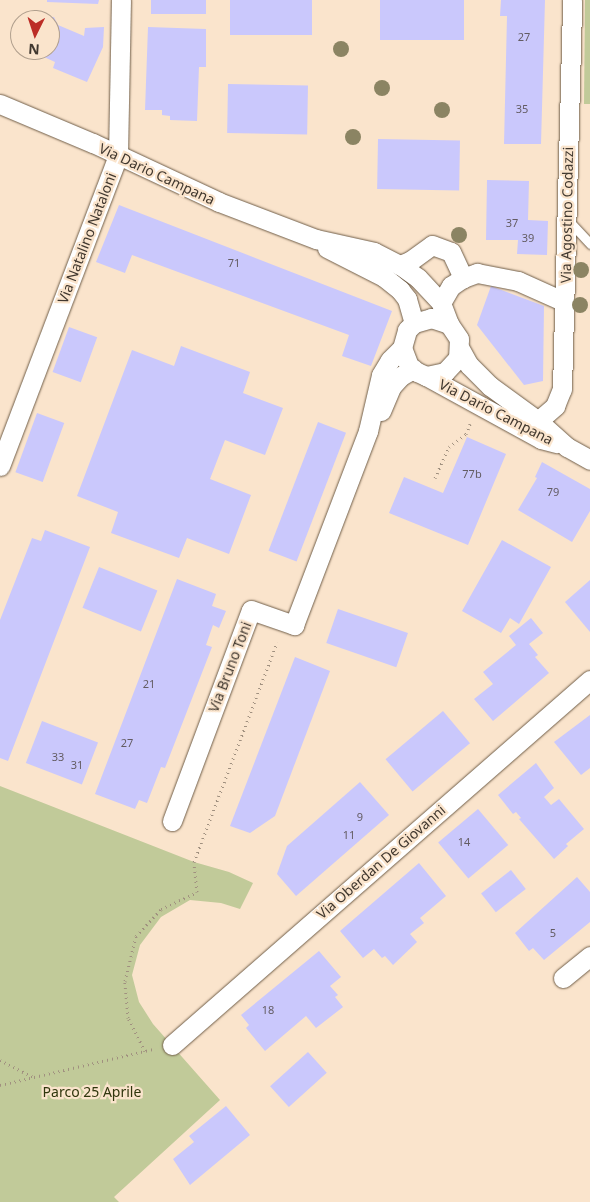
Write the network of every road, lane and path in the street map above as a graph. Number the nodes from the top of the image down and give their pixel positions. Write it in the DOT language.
graph roads {
  1 [pos="122,0"];
  2 [pos="572,0"];
  3 [pos="0,104"];
  4 [pos="118,155"];
  5 [pos="566,218"];
  6 [pos="316,239"];
  7 [pos="590,244"];
  8 [pos="400,265"];
  9 [pos="463,278"];
  10 [pos="565,302"];
  11 [pos="441,303"];
  12 [pos="414,323"];
  13 [pos="449,324"];
  14 [pos="402,348"];
  15 [pos="460,349"];
  16 [pos="419,373"];
  17 [pos="473,416"];
  18 [pos="538,421"];
  19 [pos="368,431"];
  20 [pos="567,446"];
  21 [pos="590,460"];
  22 [pos="0,466"];
  23 [pos="435,478"];
  24 [pos="285,622"];
  25 [pos="590,680"];
  26 [pos="172,821"];
  27 [pos="590,956"];
  28 [pos="563,978"];
  29 [pos="172,1045"];
  30 [pos="145,1051"];
  31 [pos="0,1060"];
  32 [pos="33,1077"];
  33 [pos="0,1084"];
  1 -- 4 [label="street, Via Natalino Nataloni"];
  2 -- 5 [label="street, Via Agostino Codazzi"];
  3 -- 4 [label="street, Via Dario Campana"];
  4 -- 6 [label="street, Via Dario Campana"];
  4 -- 22 [label="street, Via Natalino Nataloni"];
  5 -- 7 [label="lane"];
  5 -- 10 [label="street, Via Agostino Codazzi"];
  6 -- 8 [label="street, Via Dario Campana"];
  6 -- 12 [label="street, Via Dario Campana"];
  8 -- 9 [label="street"];
  8 -- 11 [label="street, Via Dario Campana"];
  9 -- 10 [label="street"];
  9 -- 11 [label="street"];
  10 -- 18 [label="street, Via Agostino Codazzi"];
  11 -- 13 [label="street, Via Dario Campana"];
  12 -- 13 [label="street"];
  12 -- 14 [label="street"];
  13 -- 15 [label="street, Via Dario Campana"];
  14 -- 16 [label="street"];
  14 -- 19 [label="street"];
  15 -- 16 [label="street, Via Dario Campana"];
  15 -- 18 [label="street, Via Dario Campana"];
  16 -- 19 [label="street"];
  16 -- 20 [label="street, Via Dario Campana"];
  17 -- 23 [label="path"];
  18 -- 20 [label="street, Via Dario Campana"];
  19 -- 24 [label="street"];
  20 -- 21 [label="street, Via Dario Campana"];
  24 -- 26 [label="street, Via Bruno Toni"];
  24 -- 30 [label="path"];
  25 -- 29 [label="street, Via Oberdan De Giovanni"];
  27 -- 28 [label="street"];
  29 -- 30 [label="path"];
  30 -- 32 [label="path"];
  31 -- 32 [label="path"];
  32 -- 33 [label="path"];
}
